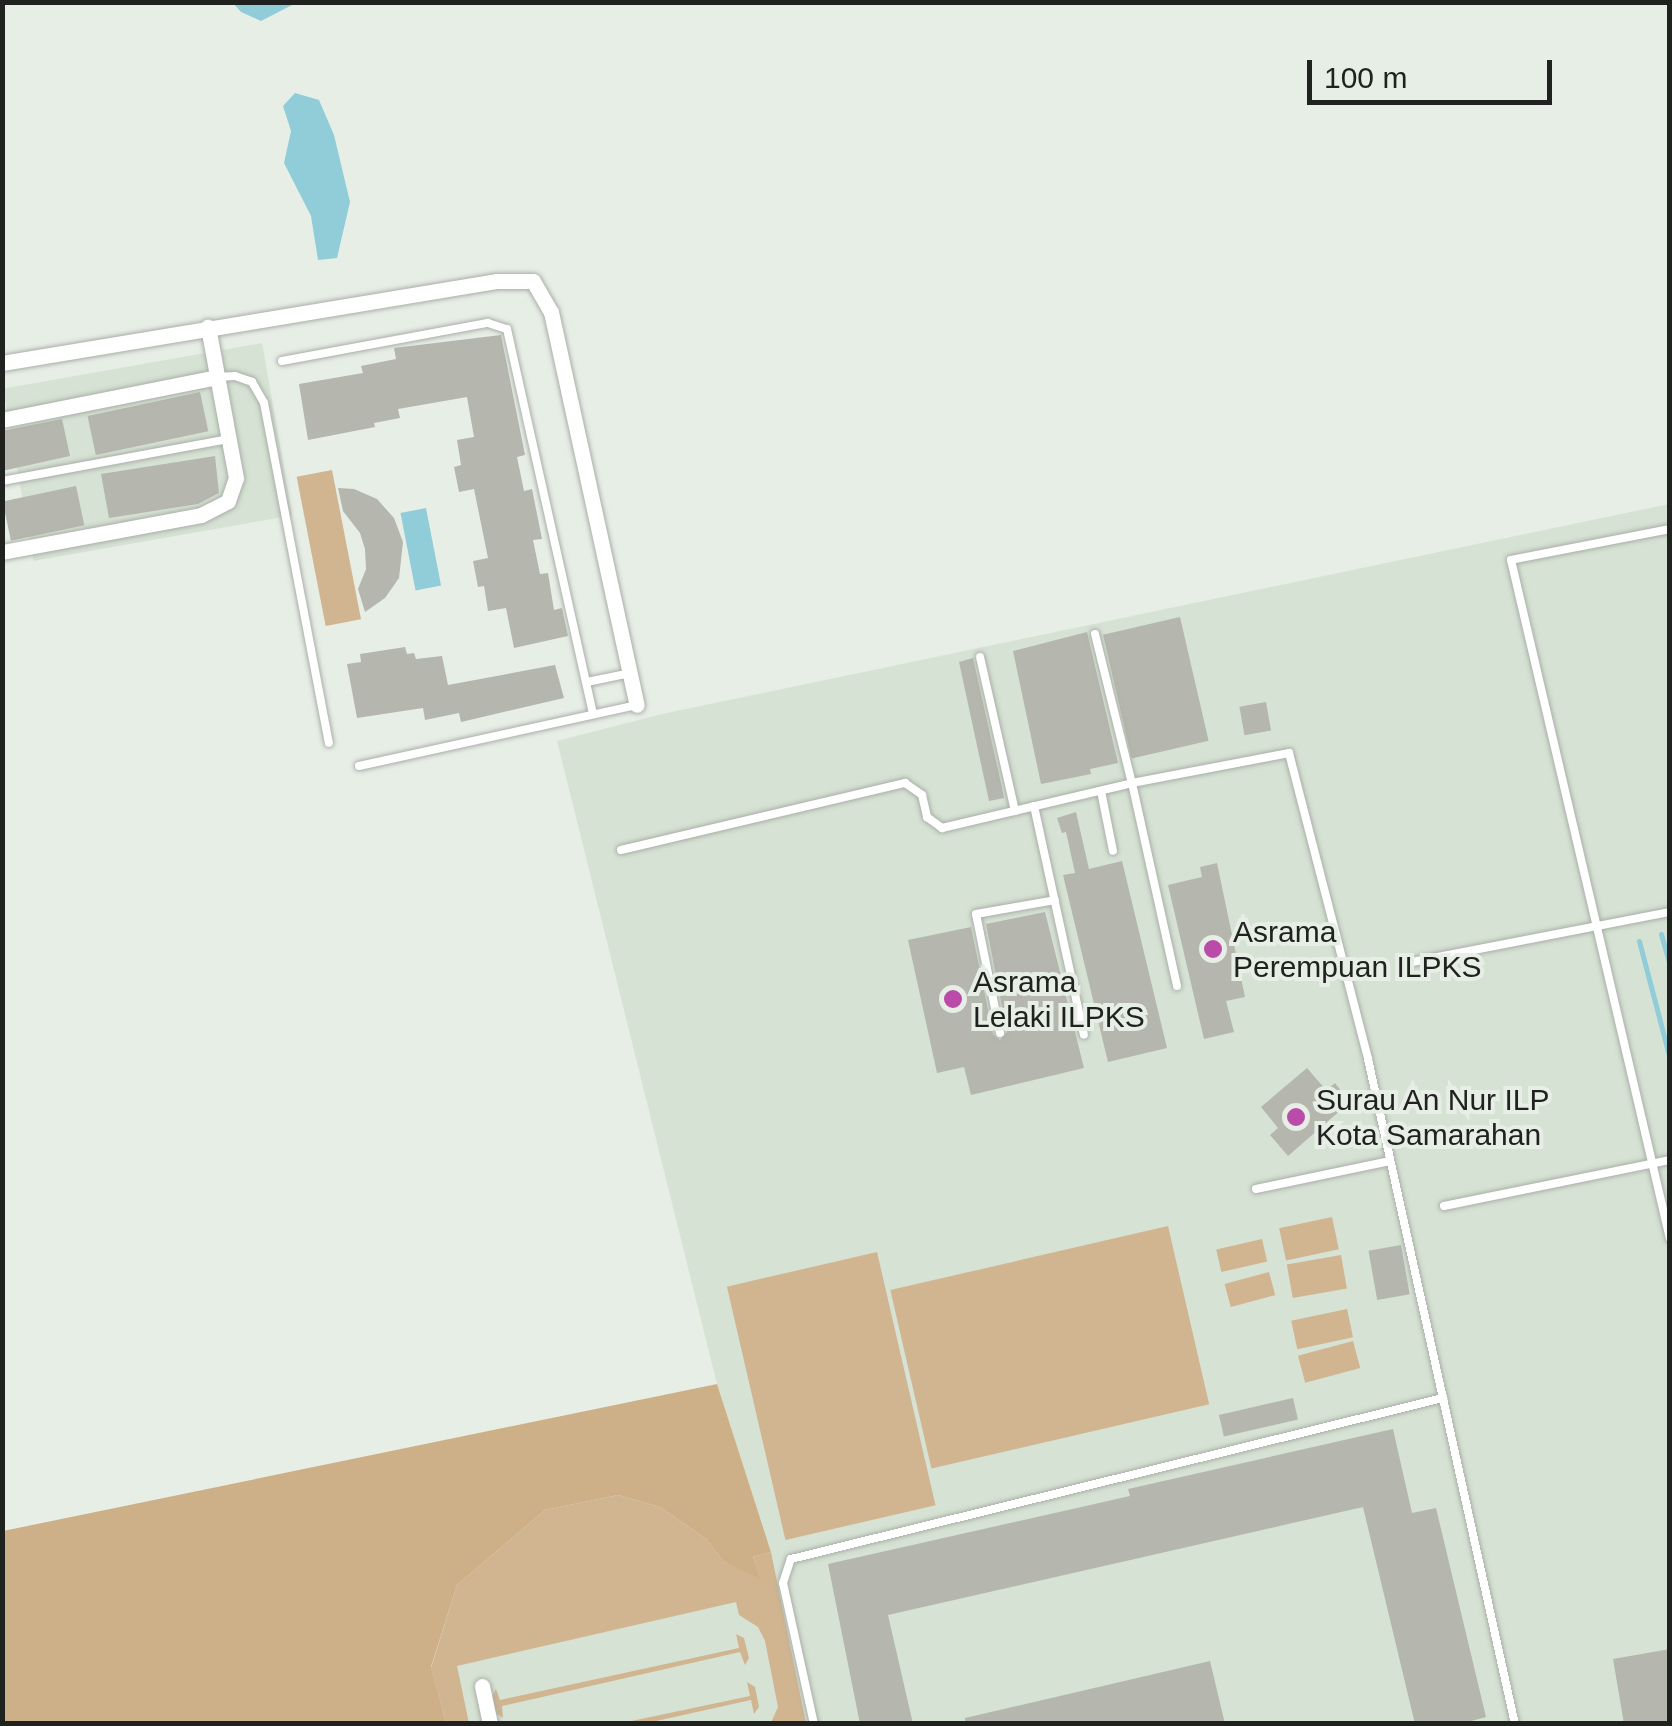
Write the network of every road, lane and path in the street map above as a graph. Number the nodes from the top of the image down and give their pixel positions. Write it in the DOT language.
graph roads {
  1 [pos="208,327"];
  2 [pos="282,361"];
  3 [pos="2,363"];
  4 [pos="217,377"];
  5 [pos="2,420"];
  6 [pos="230,438"];
  7 [pos="2,481"];
  8 [pos="1670,529"];
  9 [pos="2,552"];
  10 [pos="1095,634"];
  11 [pos="980,656"];
  12 [pos="631,674"];
  13 [pos="587,682"];
  14 [pos="637,704"];
  15 [pos="593,713"];
  16 [pos="330,743"];
  17 [pos="359,766"];
  18 [pos="1132,783"];
  19 [pos="1101,791"];
  20 [pos="1034,806"];
  21 [pos="1014,811"];
  22 [pos="621,850"];
  23 [pos="1113,851"];
  24 [pos="1055,900"];
  25 [pos="1670,912"];
  26 [pos="1596,927"];
  27 [pos="1407,963"];
  28 [pos="1177,986"];
  29 [pos="1000,1033"];
  30 [pos="1084,1035"];
  31 [pos="1670,1160"];
  32 [pos="1390,1161"];
  33 [pos="1652,1165"];
  34 [pos="1256,1189"];
  35 [pos="1444,1206"];
  36 [pos="1670,1240"];
  37 [pos="1443,1398"];
  38 [pos="482,1686"];
  39 [pos="490,1724"];
  40 [pos="814,1724"];
  41 [pos="1515,1724"];
  1 -- 3 [label="street"];
  1 -- 4 [label="street"];
  1 -- 12 [label="street"];
  2 -- 13 [label="lane"];
  4 -- 5 [label="street"];
  4 -- 6 [label="street"];
  4 -- 16 [label="lane"];
  6 -- 7 [label="lane"];
  6 -- 9 [label="street"];
  8 -- 26 [label="lane"];
  10 -- 18 [label="lane"];
  11 -- 21 [label="lane"];
  12 -- 13 [label="lane"];
  12 -- 14 [label="street"];
  13 -- 15 [label="lane"];
  14 -- 15 [label="lane"];
  15 -- 17 [label="lane"];
  18 -- 19 [label="lane"];
  18 -- 28 [label="lane"];
  18 -- 32 [label="lane"];
  19 -- 20 [label="lane"];
  19 -- 23 [label="lane"];
  20 -- 21 [label="lane"];
  20 -- 24 [label="lane"];
  21 -- 22 [label="lane"];
  24 -- 29 [label="lane"];
  24 -- 30 [label="lane"];
  25 -- 26 [label="lane"];
  26 -- 27 [label="lane"];
  26 -- 33 [label="lane"];
  31 -- 33 [label="lane"];
  32 -- 34 [label="lane"];
  32 -- 37 [label="lane"];
  33 -- 35 [label="lane"];
  33 -- 36 [label="lane"];
  37 -- 40 [label="lane"];
  37 -- 41 [label="lane"];
  38 -- 39 [label="street"];
}
